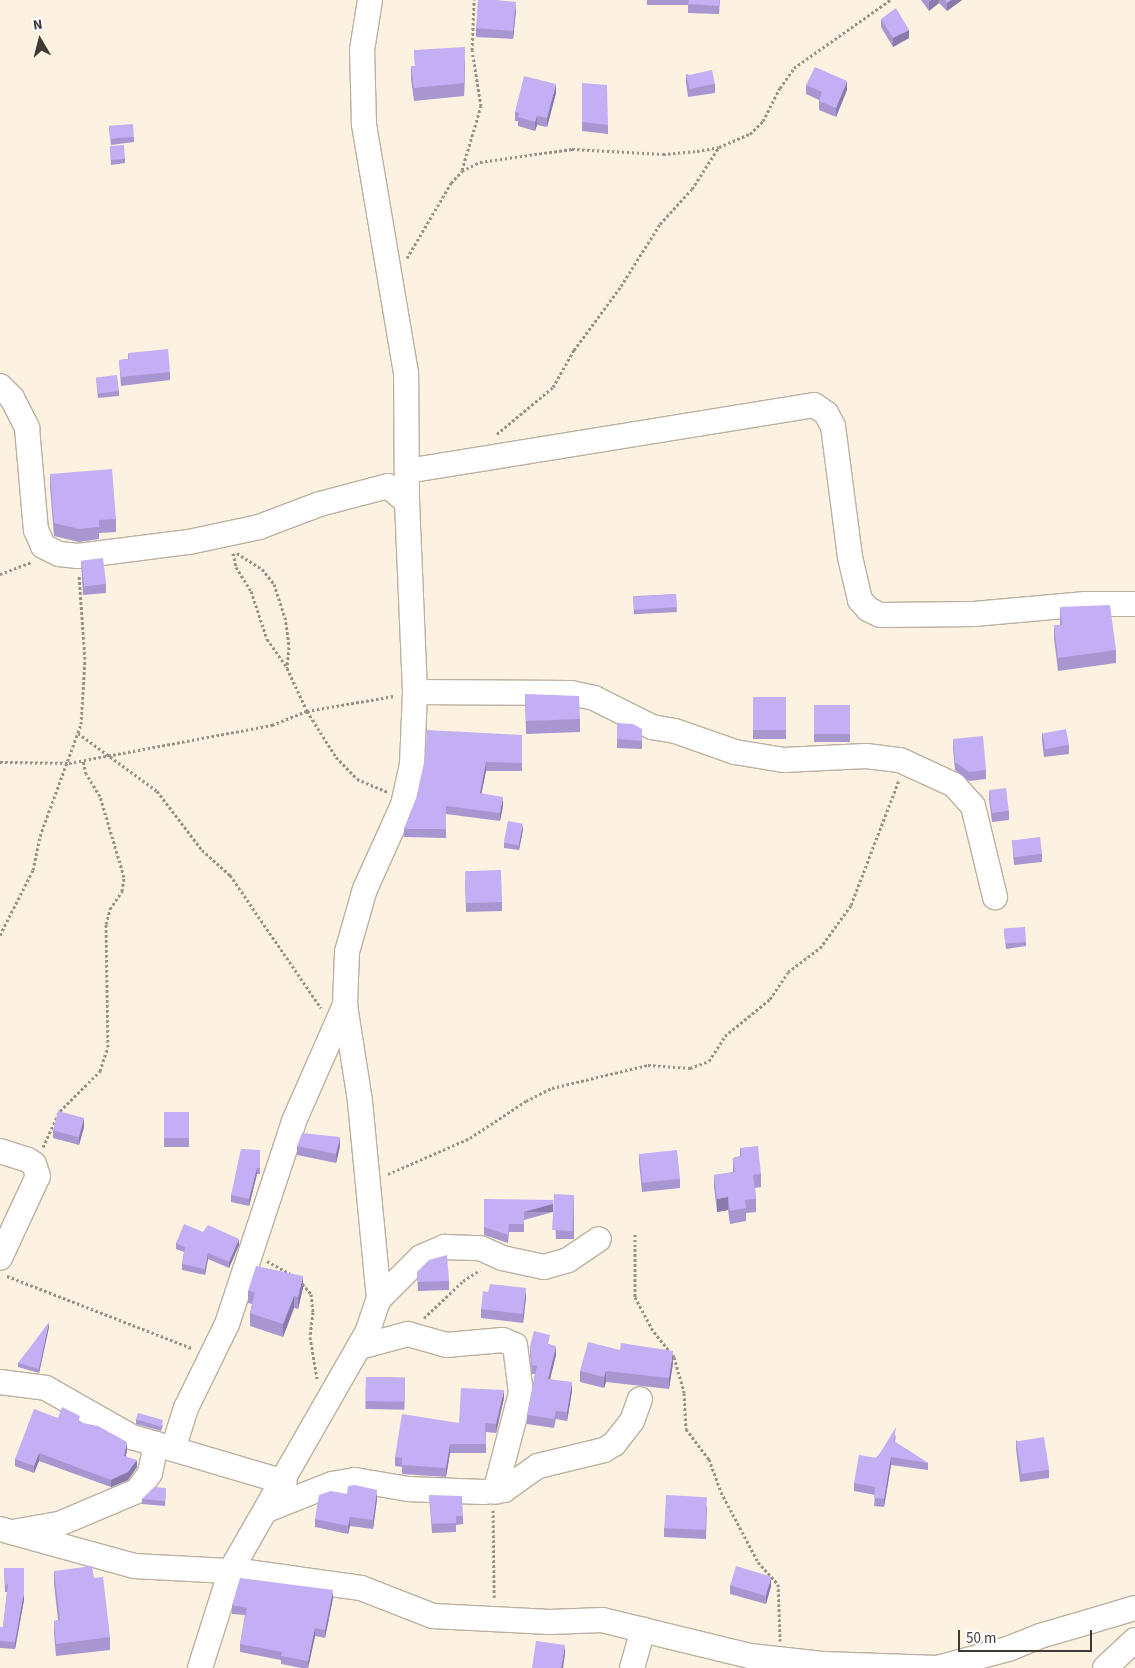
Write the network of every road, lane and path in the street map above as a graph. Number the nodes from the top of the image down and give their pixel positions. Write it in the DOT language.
graph roads {
  1 [pos="370,0"];
  2 [pos="474,0"];
  3 [pos="890,0"];
  4 [pos="719,146"];
  5 [pos="462,171"];
  6 [pos="391,277"];
  7 [pos="0,386"];
  8 [pos="496,436"];
  9 [pos="407,471"];
  10 [pos="407,502"];
  11 [pos="224,543"];
  12 [pos="69,555"];
  13 [pos="0,574"];
  14 [pos="1135,604"];
  15 [pos="287,668"];
  16 [pos="415,692"];
  17 [pos="307,711"];
  18 [pos="78,733"];
  19 [pos="108,754"];
  20 [pos="82,760"];
  21 [pos="900,760"];
  22 [pos="0,762"];
  23 [pos="68,763"];
  24 [pos="403,805"];
  25 [pos="995,897"];
  26 [pos="0,935"];
  27 [pos="341,1014"];
  28 [pos="0,1150"];
  29 [pos="37,1169"];
  30 [pos="368,1181"];
  31 [pos="635,1234"];
  32 [pos="599,1239"];
  33 [pos="252,1251"];
  34 [pos="0,1258"];
  35 [pos="502,1258"];
  36 [pos="0,1273"];
  37 [pos="379,1299"];
  38 [pos="408,1334"];
  39 [pos="360,1347"];
  40 [pos="211,1357"];
  41 [pos="0,1382"];
  42 [pos="640,1399"];
  43 [pos="325,1409"];
  44 [pos="164,1447"];
  45 [pos="284,1482"];
  46 [pos="489,1492"];
  47 [pos="269,1509"];
  48 [pos="4,1525"];
  49 [pos="231,1570"];
  50 [pos="1135,1608"];
  51 [pos="502,1620"];
  52 [pos="643,1630"];
  53 [pos="1135,1640"];
  54 [pos="778,1661"];
  55 [pos="200,1668"];
  56 [pos="632,1668"];
  57 [pos="905,1668"];
  58 [pos="1105,1668"];
  1 -- 6 [label="street"];
  2 -- 5 [label="path"];
  3 -- 4 [label="path"];
  4 -- 5 [label="path"];
  4 -- 8 [label="path"];
  5 -- 6 [label="path"];
  6 -- 9 [label="street"];
  7 -- 12 [label="street"];
  9 -- 10 [label="street"];
  9 -- 14 [label="street"];
  10 -- 11 [label="street"];
  10 -- 16 [label="street"];
  11 -- 12 [label="street"];
  11 -- 15 [label="path"];
  11 -- 15 [label="path"];
  12 -- 13 [label="path"];
  12 -- 18 [label="path"];
  15 -- 17 [label="path"];
  16 -- 17 [label="path"];
  16 -- 21 [label="street"];
  16 -- 24 [label="street"];
  17 -- 19 [label="path"];
  17 -- 24 [label="path"];
  18 -- 19 [label="path"];
  18 -- 23 [label="path"];
  19 -- 20 [label="path"];
  19 -- 27 [label="path"];
  20 -- 23 [label="path"];
  20 -- 29 [label="path"];
  21 -- 25 [label="street"];
  21 -- 30 [label="path"];
  22 -- 23 [label="path"];
  23 -- 26 [label="path"];
  24 -- 27 [label="street"];
  27 -- 30 [label="street"];
  27 -- 33 [label="street"];
  28 -- 29 [label="street"];
  29 -- 34 [label="street"];
  30 -- 37 [label="street"];
  31 -- 54 [label="path"];
  32 -- 35 [label="street"];
  33 -- 40 [label="street"];
  33 -- 43 [label="path"];
  35 -- 37 [label="street"];
  35 -- 38 [label="path"];
  36 -- 40 [label="path"];
  37 -- 39 [label="street"];
  38 -- 39 [label="street"];
  38 -- 46 [label="street"];
  39 -- 43 [label="street"];
  40 -- 44 [label="street"];
  41 -- 44 [label="street"];
  42 -- 46 [label="street"];
  43 -- 45 [label="street"];
  44 -- 45 [label="street"];
  44 -- 48 [label="street"];
  45 -- 47 [label="street"];
  46 -- 47 [label="street"];
  46 -- 51 [label="path"];
  47 -- 49 [label="street"];
  48 -- 49 [label="street"];
  49 -- 51 [label="street"];
  49 -- 55 [label="street"];
  50 -- 57 [label="street"];
  51 -- 52 [label="street"];
  52 -- 54 [label="street"];
  52 -- 56 [label="street"];
  53 -- 58 [label="street"];
  54 -- 57 [label="street"];
}
